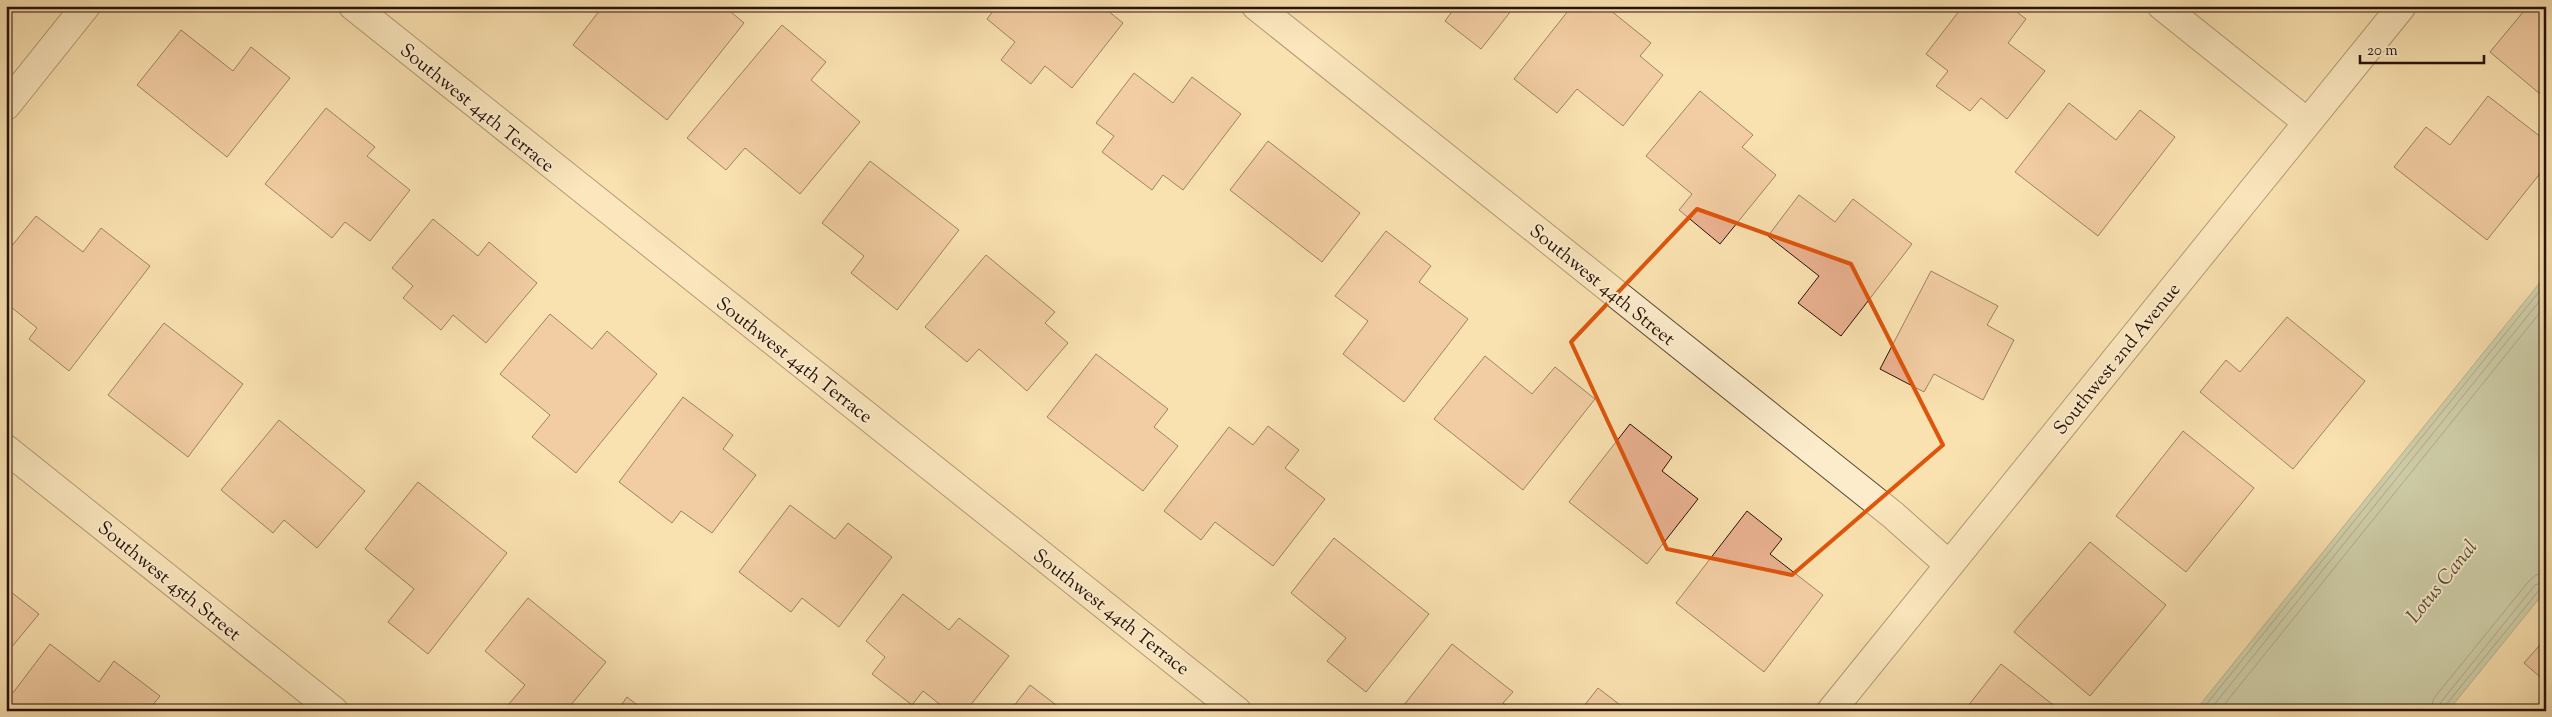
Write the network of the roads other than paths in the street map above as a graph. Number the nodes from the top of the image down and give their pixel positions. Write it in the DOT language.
graph roads {
  1 [pos="86,6"];
  2 [pos="353,6"];
  3 [pos="1256,6"];
  4 [pos="2162,6"];
  5 [pos="2402,6"];
  6 [pos="6,106"];
  7 [pos="2307,122"];
  8 [pos="6,448"];
  9 [pos="1948,564"];
  10 [pos="334,711"];
  11 [pos="1237,711"];
  12 [pos="1831,711"];
  1 -- 6 [label="street"];
  2 -- 11 [label="street, Southwest 44th Terrace"];
  3 -- 9 [label="street, Southwest 44th Street"];
  4 -- 7 [label="street"];
  5 -- 7 [label="street, Southwest 2nd Avenue"];
  7 -- 9 [label="street, Southwest 2nd Avenue"];
  8 -- 10 [label="street, Southwest 45th Street"];
  9 -- 12 [label="street, Southwest 2nd Avenue"];
}
